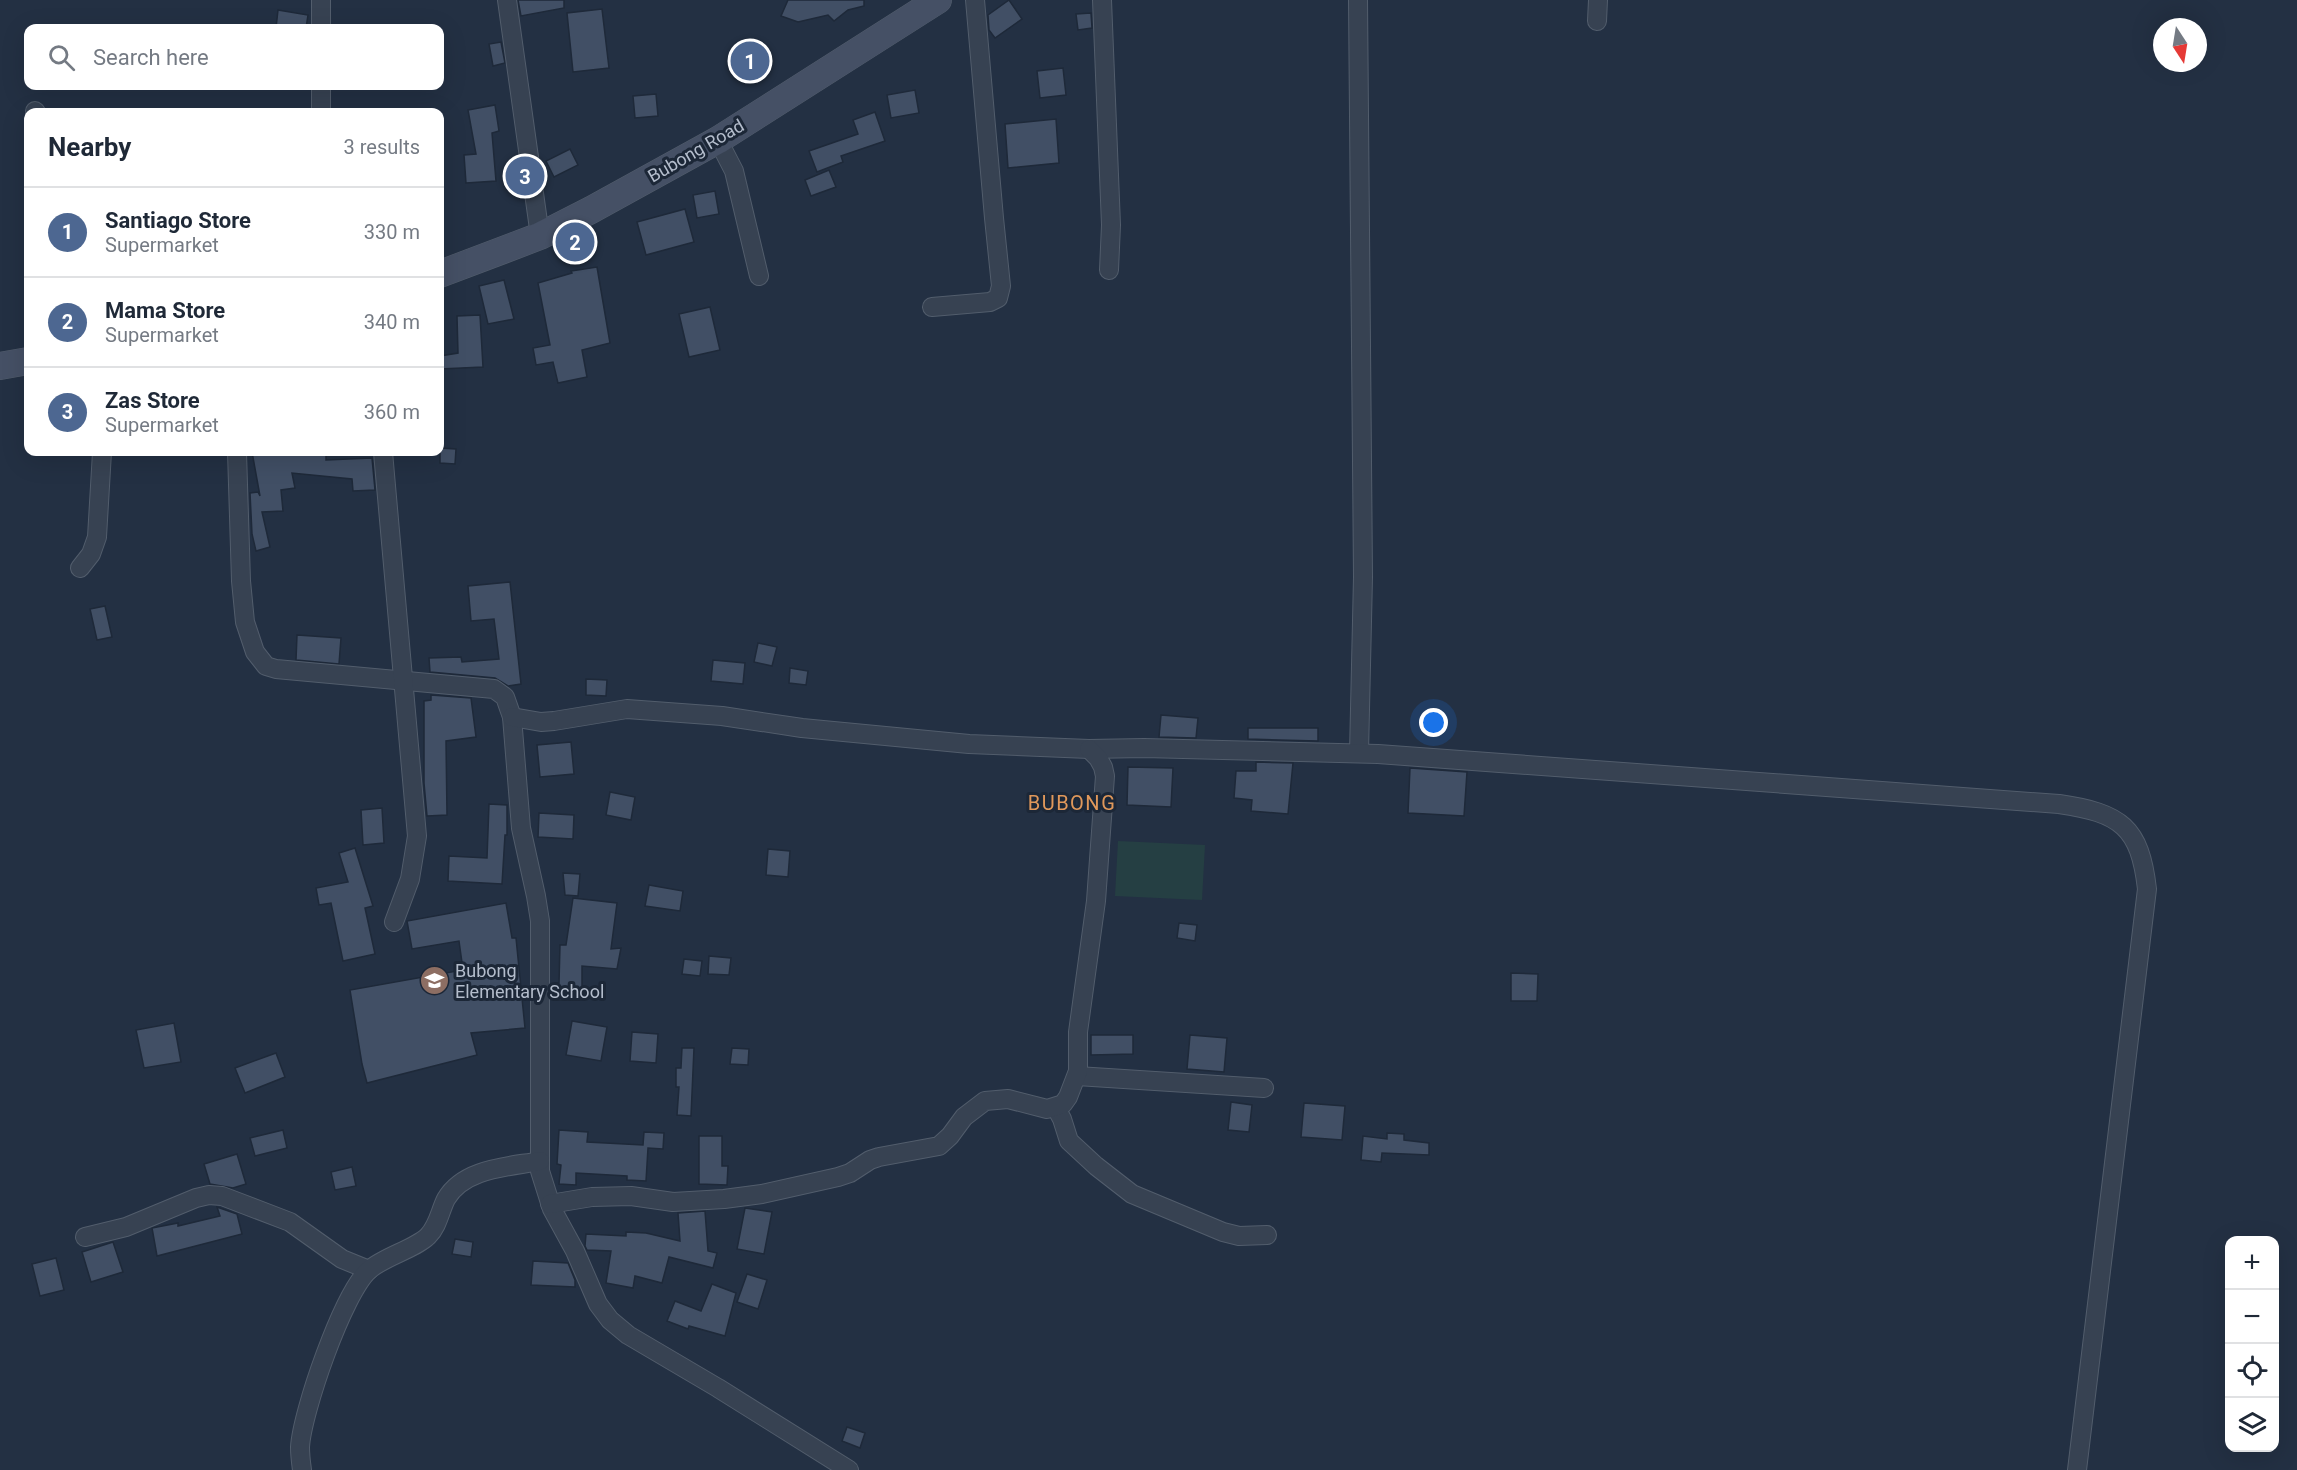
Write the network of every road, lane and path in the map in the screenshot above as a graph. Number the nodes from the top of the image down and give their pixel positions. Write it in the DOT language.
graph roads {
  1 [pos="321,0"];
  2 [pos="507,0"];
  3 [pos="938,0"];
  4 [pos="975,0"];
  5 [pos="1102,0"];
  6 [pos="1358,0"];
  7 [pos="1598,0"];
  8 [pos="1597,21"];
  9 [pos="321,24"];
  10 [pos="321,90"];
  11 [pos="321,108"];
  12 [pos="718,140"];
  13 [pos="540,236"];
  14 [pos="1109,270"];
  15 [pos="444,272"];
  16 [pos="759,276"];
  17 [pos="932,307"];
  18 [pos="24,362"];
  19 [pos="0,366"];
  20 [pos="102,456"];
  21 [pos="237,456"];
  22 [pos="383,456"];
  23 [pos="80,568"];
  24 [pos="404,680"];
  25 [pos="512,717"];
  26 [pos="1089,749"];
  27 [pos="1359,753"];
  28 [pos="394,922"];
  29 [pos="1077,1076"];
  30 [pos="1264,1088"];
  31 [pos="1056,1108"];
  32 [pos="540,1161"];
  33 [pos="550,1203"];
  34 [pos="1267,1235"];
  35 [pos="85,1238"];
  36 [pos="369,1270"];
  37 [pos="302,1470"];
  38 [pos="849,1470"];
  39 [pos="2077,1470"];
  1 -- 9 [label="street"];
  2 -- 13 [label="street"];
  3 -- 12 [label="main road, Bubong Road"];
  4 -- 17 [label="street"];
  5 -- 14 [label="street"];
  6 -- 27 [label="street"];
  7 -- 8 [label="street"];
  10 -- 11 [label="street"];
  12 -- 13 [label="main road, Bubong Road"];
  12 -- 16 [label="street"];
  13 -- 15 [label="main road, Bubong Road"];
  18 -- 19 [label="main road"];
  20 -- 23 [label="street"];
  21 -- 24 [label="street"];
  22 -- 24 [label="street"];
  24 -- 25 [label="street"];
  24 -- 28 [label="street"];
  25 -- 26 [label="street"];
  25 -- 32 [label="street"];
  26 -- 27 [label="street"];
  26 -- 29 [label="street"];
  27 -- 39 [label="street"];
  29 -- 30 [label="street"];
  29 -- 31 [label="street"];
  31 -- 33 [label="street"];
  31 -- 34 [label="street"];
  32 -- 33 [label="street"];
  32 -- 36 [label="street"];
  33 -- 38 [label="street"];
  35 -- 36 [label="street"];
  36 -- 37 [label="street"];
}
